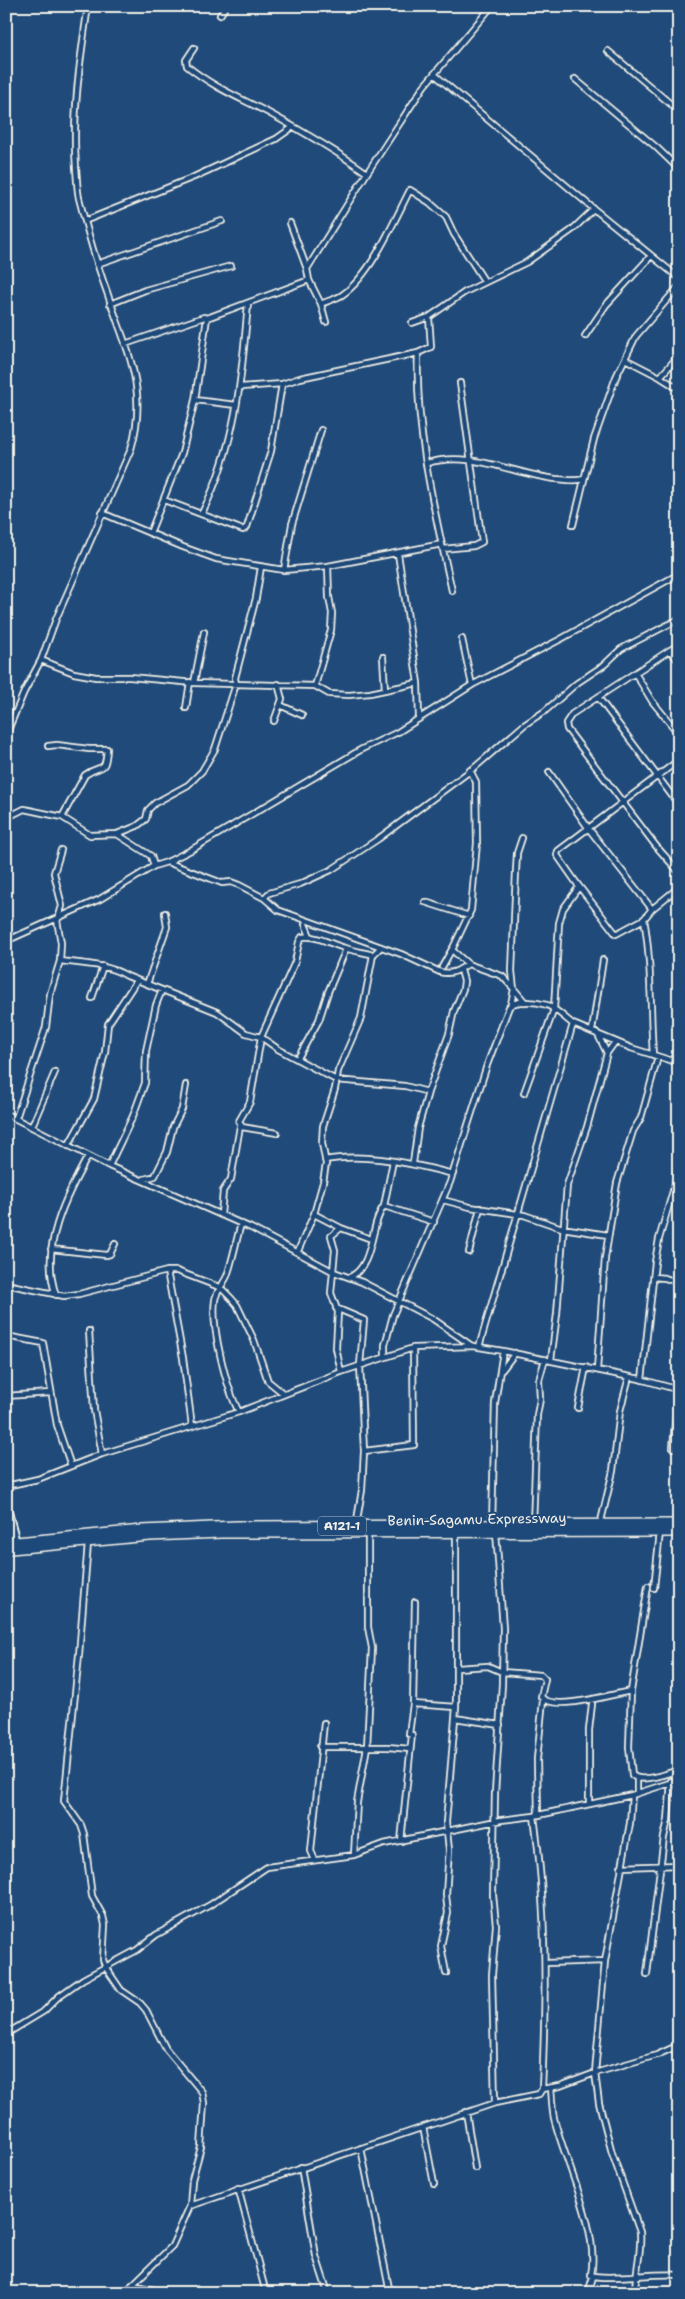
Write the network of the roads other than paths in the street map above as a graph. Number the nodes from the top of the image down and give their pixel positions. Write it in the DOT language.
graph roads {
  1 [pos="88,6"];
  2 [pos="226,6"];
  3 [pos="492,6"];
  4 [pos="220,15"];
  5 [pos="194,48"];
  6 [pos="608,51"];
  7 [pos="434,74"];
  8 [pos="575,79"];
  9 [pos="679,111"];
  10 [pos="293,127"];
  11 [pos="679,169"];
  12 [pos="367,173"];
  13 [pos="594,209"];
  14 [pos="87,220"];
  15 [pos="222,221"];
  16 [pos="290,223"];
  17 [pos="651,256"];
  18 [pos="97,264"];
  19 [pos="231,266"];
  20 [pos="308,270"];
  21 [pos="679,278"];
  22 [pos="308,280"];
  23 [pos="485,282"];
  24 [pos="679,286"];
  25 [pos="248,303"];
  26 [pos="110,304"];
  27 [pos="321,304"];
  28 [pos="429,317"];
  29 [pos="207,318"];
  30 [pos="326,322"];
  31 [pos="412,323"];
  32 [pos="584,336"];
  33 [pos="125,344"];
  34 [pos="418,352"];
  35 [pos="679,355"];
  36 [pos="625,358"];
  37 [pos="660,377"];
  38 [pos="460,382"];
  39 [pos="282,384"];
  40 [pos="241,387"];
  41 [pos="679,389"];
  42 [pos="195,400"];
  43 [pos="236,405"];
  44 [pos="321,430"];
  45 [pos="471,460"];
  46 [pos="427,463"];
  47 [pos="583,479"];
  48 [pos="164,500"];
  49 [pos="202,513"];
  50 [pos="102,514"];
  51 [pos="573,526"];
  52 [pos="150,533"];
  53 [pos="442,547"];
  54 [pos="398,554"];
  55 [pos="328,566"];
  56 [pos="261,568"];
  57 [pos="284,570"];
  58 [pos="679,574"];
  59 [pos="452,591"];
  60 [pos="679,619"];
  61 [pos="204,632"];
  62 [pos="462,639"];
  63 [pos="679,645"];
  64 [pos="670,650"];
  65 [pos="383,657"];
  66 [pos="41,660"];
  67 [pos="679,662"];
  68 [pos="635,673"];
  69 [pos="192,682"];
  70 [pos="418,683"];
  71 [pos="236,684"];
  72 [pos="278,684"];
  73 [pos="472,685"];
  74 [pos="315,686"];
  75 [pos="385,690"];
  76 [pos="598,697"];
  77 [pos="280,705"];
  78 [pos="186,708"];
  79 [pos="302,715"];
  80 [pos="420,718"];
  81 [pos="274,721"];
  82 [pos="679,734"];
  83 [pos="6,735"];
  84 [pos="48,746"];
  85 [pos="679,760"];
  86 [pos="470,770"];
  87 [pos="548,772"];
  88 [pos="656,776"];
  89 [pos="623,803"];
  90 [pos="679,804"];
  91 [pos="6,814"];
  92 [pos="62,817"];
  93 [pos="589,829"];
  94 [pos="117,834"];
  95 [pos="522,838"];
  96 [pos="553,848"];
  97 [pos="61,850"];
  98 [pos="557,855"];
  99 [pos="168,862"];
  100 [pos="154,866"];
  101 [pos="679,872"];
  102 [pos="578,885"];
  103 [pos="679,887"];
  104 [pos="264,898"];
  105 [pos="425,902"];
  106 [pos="652,909"];
  107 [pos="165,913"];
  108 [pos="468,916"];
  109 [pos="58,919"];
  110 [pos="644,919"];
  111 [pos="305,924"];
  112 [pos="310,936"];
  113 [pos="6,941"];
  114 [pos="381,947"];
  115 [pos="346,949"];
  116 [pos="452,949"];
  117 [pos="373,955"];
  118 [pos="603,960"];
  119 [pos="60,961"];
  120 [pos="468,964"];
  121 [pos="103,966"];
  122 [pos="442,967"];
  123 [pos="461,970"];
  124 [pos="137,980"];
  125 [pos="147,984"];
  126 [pos="514,988"];
  127 [pos="162,990"];
  128 [pos="92,998"];
  129 [pos="525,1002"];
  130 [pos="511,1004"];
  131 [pos="554,1009"];
  132 [pos="573,1024"];
  133 [pos="595,1032"];
  134 [pos="262,1037"];
  135 [pos="615,1042"];
  136 [pos="607,1053"];
  137 [pos="656,1056"];
  138 [pos="298,1058"];
  139 [pos="679,1063"];
  140 [pos="55,1072"];
  141 [pos="336,1080"];
  142 [pos="186,1085"];
  143 [pos="428,1092"];
  144 [pos="524,1093"];
  145 [pos="6,1114"];
  146 [pos="16,1118"];
  147 [pos="32,1126"];
  148 [pos="240,1126"];
  149 [pos="277,1133"];
  150 [pos="68,1146"];
  151 [pos="679,1152"];
  152 [pos="88,1156"];
  153 [pos="325,1160"];
  154 [pos="393,1161"];
  155 [pos="413,1163"];
  156 [pos="109,1166"];
  157 [pos="453,1174"];
  158 [pos="143,1179"];
  159 [pos="443,1200"];
  160 [pos="384,1206"];
  161 [pos="480,1208"];
  162 [pos="314,1214"];
  163 [pos="518,1214"];
  164 [pos="221,1215"];
  165 [pos="434,1222"];
  166 [pos="241,1224"];
  167 [pos="341,1228"];
  168 [pos="562,1228"];
  169 [pos="608,1235"];
  170 [pos="371,1238"];
  171 [pos="115,1244"];
  172 [pos="51,1249"];
  173 [pos="298,1251"];
  174 [pos="469,1252"];
  175 [pos="167,1271"];
  176 [pos="334,1272"];
  177 [pos="350,1276"];
  178 [pos="654,1277"];
  179 [pos="679,1283"];
  180 [pos="6,1284"];
  181 [pos="221,1288"];
  182 [pos="56,1295"];
  183 [pos="400,1302"];
  184 [pos="336,1308"];
  185 [pos="89,1331"];
  186 [pos="6,1336"];
  187 [pos="473,1346"];
  188 [pos="479,1347"];
  189 [pos="413,1348"];
  190 [pos="504,1351"];
  191 [pos="514,1353"];
  192 [pos="385,1357"];
  193 [pos="545,1359"];
  194 [pos="551,1360"];
  195 [pos="360,1365"];
  196 [pos="586,1367"];
  197 [pos="597,1370"];
  198 [pos="341,1372"];
  199 [pos="501,1372"];
  200 [pos="629,1377"];
  201 [pos="642,1380"];
  202 [pos="678,1389"];
  203 [pos="50,1392"];
  204 [pos="284,1394"];
  205 [pos="6,1396"];
  206 [pos="578,1408"];
  207 [pos="239,1412"];
  208 [pos="192,1426"];
  209 [pos="672,1448"];
  210 [pos="364,1451"];
  211 [pos="102,1454"];
  212 [pos="71,1466"];
  213 [pos="6,1486"];
  214 [pos="6,1504"];
  215 [pos="9,1519"];
  216 [pos="679,1524"];
  217 [pos="533,1525"];
  218 [pos="600,1525"];
  219 [pos="356,1526"];
  220 [pos="493,1528"];
  221 [pos="456,1532"];
  222 [pos="660,1532"];
  223 [pos="679,1532"];
  224 [pos="368,1534"];
  225 [pos="88,1543"];
  226 [pos="17,1545"];
  227 [pos="7,1546"];
  228 [pos="648,1586"];
  229 [pos="654,1588"];
  230 [pos="415,1602"];
  231 [pos="457,1668"];
  232 [pos="502,1672"];
  233 [pos="631,1691"];
  234 [pos="543,1700"];
  235 [pos="413,1704"];
  236 [pos="592,1704"];
  237 [pos="456,1707"];
  238 [pos="455,1718"];
  239 [pos="324,1723"];
  240 [pos="500,1725"];
  241 [pos="367,1747"];
  242 [pos="320,1748"];
  243 [pos="410,1750"];
  244 [pos="679,1770"];
  245 [pos="637,1778"];
  246 [pos="679,1780"];
  247 [pos="671,1781"];
  248 [pos="634,1794"];
  249 [pos="589,1803"];
  250 [pos="534,1816"];
  251 [pos="496,1821"];
  252 [pos="446,1832"];
  253 [pos="401,1841"];
  254 [pos="354,1855"];
  255 [pos="315,1860"];
  256 [pos="679,1865"];
  257 [pos="660,1866"];
  258 [pos="621,1867"];
  259 [pos="605,1961"];
  260 [pos="546,1962"];
  261 [pos="106,1968"];
  262 [pos="446,1973"];
  263 [pos="647,1974"];
  264 [pos="6,2034"];
  265 [pos="677,2046"];
  266 [pos="679,2067"];
  267 [pos="595,2073"];
  268 [pos="551,2088"];
  269 [pos="542,2089"];
  270 [pos="495,2103"];
  271 [pos="466,2112"];
  272 [pos="423,2127"];
  273 [pos="361,2148"];
  274 [pos="301,2167"];
  275 [pos="475,2168"];
  276 [pos="434,2184"];
  277 [pos="238,2188"];
  278 [pos="190,2206"];
  279 [pos="635,2275"];
  280 [pos="679,2275"];
  281 [pos="593,2277"];
  282 [pos="132,2285"];
  283 [pos="124,2293"];
  284 [pos="168,2293"];
  285 [pos="266,2293"];
  286 [pos="328,2293"];
  287 [pos="390,2293"];
  288 [pos="588,2293"];
  289 [pos="635,2293"];
  1 -- 14 [label="street"];
  2 -- 4 [label="street"];
  3 -- 7 [label="street"];
  5 -- 10 [label="street"];
  6 -- 9 [label="street"];
  7 -- 12 [label="street"];
  7 -- 13 [label="street"];
  8 -- 11 [label="street"];
  10 -- 12 [label="street"];
  10 -- 14 [label="street"];
  12 -- 20 [label="street"];
  13 -- 17 [label="street"];
  13 -- 23 [label="street"];
  14 -- 18 [label="street"];
  15 -- 18 [label="street"];
  16 -- 20 [label="street"];
  17 -- 21 [label="street"];
  17 -- 32 [label="street"];
  18 -- 26 [label="street"];
  19 -- 26 [label="street"];
  20 -- 22 [label="street"];
  22 -- 25 [label="street"];
  22 -- 27 [label="street"];
  23 -- 27 [label="street"];
  23 -- 28 [label="street"];
  24 -- 36 [label="street"];
  25 -- 29 [label="street"];
  25 -- 40 [label="street"];
  26 -- 33 [label="street"];
  27 -- 30 [label="street"];
  28 -- 31 [label="street"];
  28 -- 34 [label="street"];
  29 -- 33 [label="street"];
  29 -- 42 [label="street"];
  33 -- 50 [label="street"];
  34 -- 39 [label="street"];
  34 -- 46 [label="street"];
  35 -- 37 [label="street"];
  36 -- 37 [label="street"];
  36 -- 47 [label="street"];
  37 -- 41 [label="street"];
  38 -- 45 [label="street"];
  39 -- 40 [label="street"];
  39 -- 49 [label="street"];
  40 -- 43 [label="street"];
  42 -- 43 [label="street"];
  42 -- 48 [label="street"];
  43 -- 49 [label="street"];
  44 -- 57 [label="street"];
  45 -- 46 [label="street"];
  45 -- 47 [label="street"];
  45 -- 53 [label="street"];
  46 -- 53 [label="street"];
  47 -- 51 [label="street"];
  48 -- 49 [label="street"];
  48 -- 52 [label="street"];
  50 -- 52 [label="street"];
  50 -- 66 [label="street"];
  52 -- 56 [label="street"];
  53 -- 54 [label="street"];
  53 -- 59 [label="street"];
  54 -- 55 [label="street"];
  54 -- 70 [label="street"];
  55 -- 57 [label="street"];
  55 -- 74 [label="street"];
  56 -- 57 [label="street"];
  56 -- 71 [label="street"];
  58 -- 73 [label="street"];
  60 -- 86 [label="street"];
  61 -- 69 [label="street"];
  62 -- 73 [label="street"];
  63 -- 64 [label="street"];
  64 -- 67 [label="street"];
  64 -- 68 [label="street"];
  65 -- 75 [label="street"];
  66 -- 69 [label="street"];
  66 -- 83 [label="street"];
  68 -- 76 [label="street"];
  68 -- 82 [label="street"];
  69 -- 71 [label="street"];
  69 -- 78 [label="street"];
  70 -- 75 [label="street"];
  70 -- 80 [label="street"];
  71 -- 72 [label="street"];
  71 -- 94 [label="street"];
  72 -- 74 [label="street"];
  72 -- 77 [label="street"];
  73 -- 80 [label="street"];
  74 -- 75 [label="street"];
  76 -- 88 [label="street"];
  76 -- 89 [label="street"];
  77 -- 79 [label="street"];
  77 -- 81 [label="street"];
  80 -- 99 [label="street"];
  84 -- 92 [label="street"];
  85 -- 88 [label="street"];
  86 -- 104 [label="street"];
  86 -- 108 [label="street"];
  87 -- 93 [label="street"];
  88 -- 89 [label="street"];
  88 -- 90 [label="street"];
  89 -- 93 [label="street"];
  89 -- 101 [label="street"];
  91 -- 92 [label="street"];
  92 -- 94 [label="street"];
  93 -- 98 [label="street"];
  93 -- 106 [label="street"];
  94 -- 100 [label="street"];
  95 -- 126 [label="street"];
  96 -- 98 [label="street"];
  97 -- 109 [label="street"];
  98 -- 102 [label="street"];
  99 -- 100 [label="street"];
  99 -- 104 [label="street"];
  100 -- 109 [label="street"];
  102 -- 110 [label="street"];
  102 -- 131 [label="street"];
  103 -- 106 [label="street"];
  104 -- 114 [label="street"];
  105 -- 108 [label="street"];
  106 -- 110 [label="street"];
  107 -- 125 [label="street"];
  108 -- 116 [label="street"];
  109 -- 113 [label="street"];
  109 -- 119 [label="street"];
  110 -- 137 [label="street"];
  111 -- 112 [label="street"];
  112 -- 115 [label="street"];
  112 -- 134 [label="street"];
  114 -- 117 [label="street"];
  114 -- 123 [label="street"];
  115 -- 117 [label="street"];
  115 -- 138 [label="street"];
  116 -- 120 [label="street"];
  116 -- 122 [label="street"];
  117 -- 141 [label="street"];
  118 -- 133 [label="street"];
  119 -- 121 [label="street"];
  119 -- 146 [label="street"];
  120 -- 123 [label="street"];
  120 -- 126 [label="street"];
  121 -- 124 [label="street"];
  121 -- 128 [label="street"];
  123 -- 143 [label="street"];
  124 -- 125 [label="street"];
  124 -- 150 [label="street"];
  125 -- 127 [label="street"];
  126 -- 129 [label="street"];
  126 -- 130 [label="street"];
  127 -- 134 [label="street"];
  127 -- 156 [label="street"];
  129 -- 130 [label="street"];
  129 -- 131 [label="street"];
  130 -- 157 [label="street"];
  131 -- 132 [label="street"];
  131 -- 144 [label="street"];
  132 -- 133 [label="street"];
  132 -- 163 [label="street"];
  133 -- 135 [label="street"];
  133 -- 136 [label="street"];
  134 -- 138 [label="street"];
  134 -- 148 [label="street"];
  135 -- 136 [label="street"];
  135 -- 137 [label="street"];
  136 -- 168 [label="street"];
  137 -- 139 [label="street"];
  137 -- 169 [label="street"];
  138 -- 141 [label="street"];
  140 -- 147 [label="street"];
  141 -- 143 [label="street"];
  141 -- 153 [label="street"];
  142 -- 158 [label="street"];
  143 -- 155 [label="street"];
  145 -- 146 [label="street"];
  146 -- 147 [label="street"];
  147 -- 150 [label="street"];
  148 -- 149 [label="street"];
  148 -- 164 [label="street"];
  150 -- 152 [label="street"];
  151 -- 178 [label="street"];
  152 -- 156 [label="street"];
  152 -- 172 [label="street"];
  153 -- 154 [label="street"];
  153 -- 162 [label="street"];
  154 -- 155 [label="street"];
  154 -- 160 [label="street"];
  155 -- 157 [label="street"];
  156 -- 158 [label="street"];
  157 -- 159 [label="street"];
  158 -- 164 [label="street"];
  159 -- 161 [label="street"];
  159 -- 165 [label="street"];
  160 -- 165 [label="street"];
  160 -- 170 [label="street"];
  161 -- 163 [label="street"];
  161 -- 174 [label="street"];
  162 -- 167 [label="street"];
  162 -- 173 [label="street"];
  163 -- 168 [label="street"];
  163 -- 188 [label="street"];
  164 -- 166 [label="street"];
  165 -- 183 [label="street"];
  166 -- 173 [label="street"];
  166 -- 181 [label="street"];
  167 -- 170 [label="street"];
  167 -- 176 [label="street"];
  168 -- 169 [label="street"];
  168 -- 194 [label="street"];
  169 -- 197 [label="street"];
  170 -- 177 [label="street"];
  171 -- 172 [label="street"];
  172 -- 182 [label="street"];
  173 -- 176 [label="street"];
  175 -- 181 [label="street"];
  175 -- 182 [label="street"];
  175 -- 208 [label="street"];
  176 -- 177 [label="street"];
  176 -- 184 [label="street"];
  177 -- 183 [label="street"];
  178 -- 179 [label="street"];
  178 -- 201 [label="street"];
  180 -- 182 [label="street"];
  181 -- 204 [label="street"];
  181 -- 207 [label="street"];
  183 -- 187 [label="street"];
  183 -- 192 [label="street"];
  184 -- 195 [label="street"];
  184 -- 198 [label="street"];
  185 -- 211 [label="street"];
  186 -- 203 [label="street"];
  187 -- 188 [label="street"];
  187 -- 189 [label="street"];
  188 -- 190 [label="street"];
  189 -- 192 [label="street"];
  189 -- 210 [label="street"];
  190 -- 191 [label="street"];
  190 -- 199 [label="street"];
  191 -- 193 [label="street"];
  191 -- 199 [label="street"];
  192 -- 195 [label="street"];
  193 -- 194 [label="street"];
  193 -- 217 [label="street"];
  194 -- 196 [label="street"];
  195 -- 198 [label="street"];
  195 -- 210 [label="street"];
  196 -- 197 [label="street"];
  196 -- 206 [label="street"];
  197 -- 200 [label="street"];
  198 -- 204 [label="street"];
  199 -- 220 [label="street"];
  200 -- 201 [label="street"];
  200 -- 218 [label="street"];
  201 -- 202 [label="street"];
  202 -- 209 [label="street"];
  203 -- 205 [label="street"];
  203 -- 212 [label="street"];
  204 -- 207 [label="street"];
  207 -- 208 [label="street"];
  208 -- 211 [label="street"];
  210 -- 219 [label="street"];
  211 -- 212 [label="street"];
  212 -- 213 [label="street"];
  214 -- 215 [label="street"];
  215 -- 226 [label="street"];
  215 -- 227 [label="street"];
  216 -- 218 [label="highway, A121-1"];
  217 -- 218 [label="highway, A121-1"];
  217 -- 220 [label="highway, A121-1"];
  219 -- 220 [label="highway, A121-1"];
  219 -- 226 [label="highway, A121-1"];
  220 -- 221 [label="highway, Benin-Sagamu Expressway / A121-1"];
  220 -- 222 [label="highway, Benin-Sagamu Expressway / A121-1"];
  220 -- 232 [label="street"];
  221 -- 224 [label="highway, Benin-Sagamu Expressway / A121-1"];
  221 -- 231 [label="street"];
  222 -- 223 [label="highway, Benin-Sagamu Expressway / A121-1"];
  222 -- 229 [label="street"];
  224 -- 225 [label="highway, Benin-Sagamu Expressway / A121-1"];
  224 -- 241 [label="street"];
  225 -- 226 [label="highway, Benin-Sagamu Expressway / A121-1"];
  225 -- 261 [label="street"];
  226 -- 227 [label="highway, A121-1"];
  228 -- 233 [label="street"];
  230 -- 235 [label="street"];
  231 -- 232 [label="street"];
  231 -- 237 [label="street"];
  232 -- 234 [label="street"];
  232 -- 240 [label="street"];
  233 -- 234 [label="street"];
  233 -- 245 [label="street"];
  234 -- 250 [label="street"];
  235 -- 237 [label="street"];
  235 -- 243 [label="street"];
  236 -- 249 [label="street"];
  237 -- 238 [label="street"];
  238 -- 240 [label="street"];
  238 -- 252 [label="street"];
  239 -- 242 [label="street"];
  240 -- 251 [label="street"];
  241 -- 242 [label="street"];
  241 -- 243 [label="street"];
  241 -- 254 [label="street"];
  242 -- 255 [label="street"];
  243 -- 253 [label="street"];
  244 -- 245 [label="street"];
  245 -- 248 [label="street"];
  246 -- 247 [label="street"];
  247 -- 248 [label="street"];
  247 -- 257 [label="street"];
  248 -- 249 [label="street"];
  248 -- 258 [label="street"];
  249 -- 250 [label="street"];
  250 -- 251 [label="street"];
  250 -- 260 [label="street"];
  251 -- 252 [label="street"];
  251 -- 270 [label="street"];
  252 -- 253 [label="street"];
  252 -- 262 [label="street"];
  253 -- 254 [label="street"];
  254 -- 255 [label="street"];
  255 -- 261 [label="street"];
  256 -- 257 [label="street"];
  257 -- 258 [label="street"];
  257 -- 263 [label="street"];
  258 -- 259 [label="street"];
  259 -- 260 [label="street"];
  259 -- 267 [label="street"];
  260 -- 269 [label="street"];
  261 -- 264 [label="street"];
  261 -- 278 [label="street"];
  265 -- 266 [label="street"];
  265 -- 267 [label="street"];
  267 -- 268 [label="street"];
  267 -- 279 [label="street"];
  268 -- 269 [label="street"];
  268 -- 281 [label="street"];
  269 -- 270 [label="street"];
  270 -- 271 [label="street"];
  271 -- 272 [label="street"];
  271 -- 275 [label="street"];
  272 -- 273 [label="street"];
  272 -- 276 [label="street"];
  273 -- 274 [label="street"];
  273 -- 287 [label="street"];
  274 -- 277 [label="street"];
  274 -- 286 [label="street"];
  277 -- 278 [label="street"];
  277 -- 285 [label="street"];
  278 -- 282 [label="street"];
  279 -- 280 [label="street"];
  279 -- 281 [label="street"];
  279 -- 289 [label="street"];
  281 -- 288 [label="street"];
  282 -- 283 [label="street"];
  282 -- 284 [label="street"];
}
